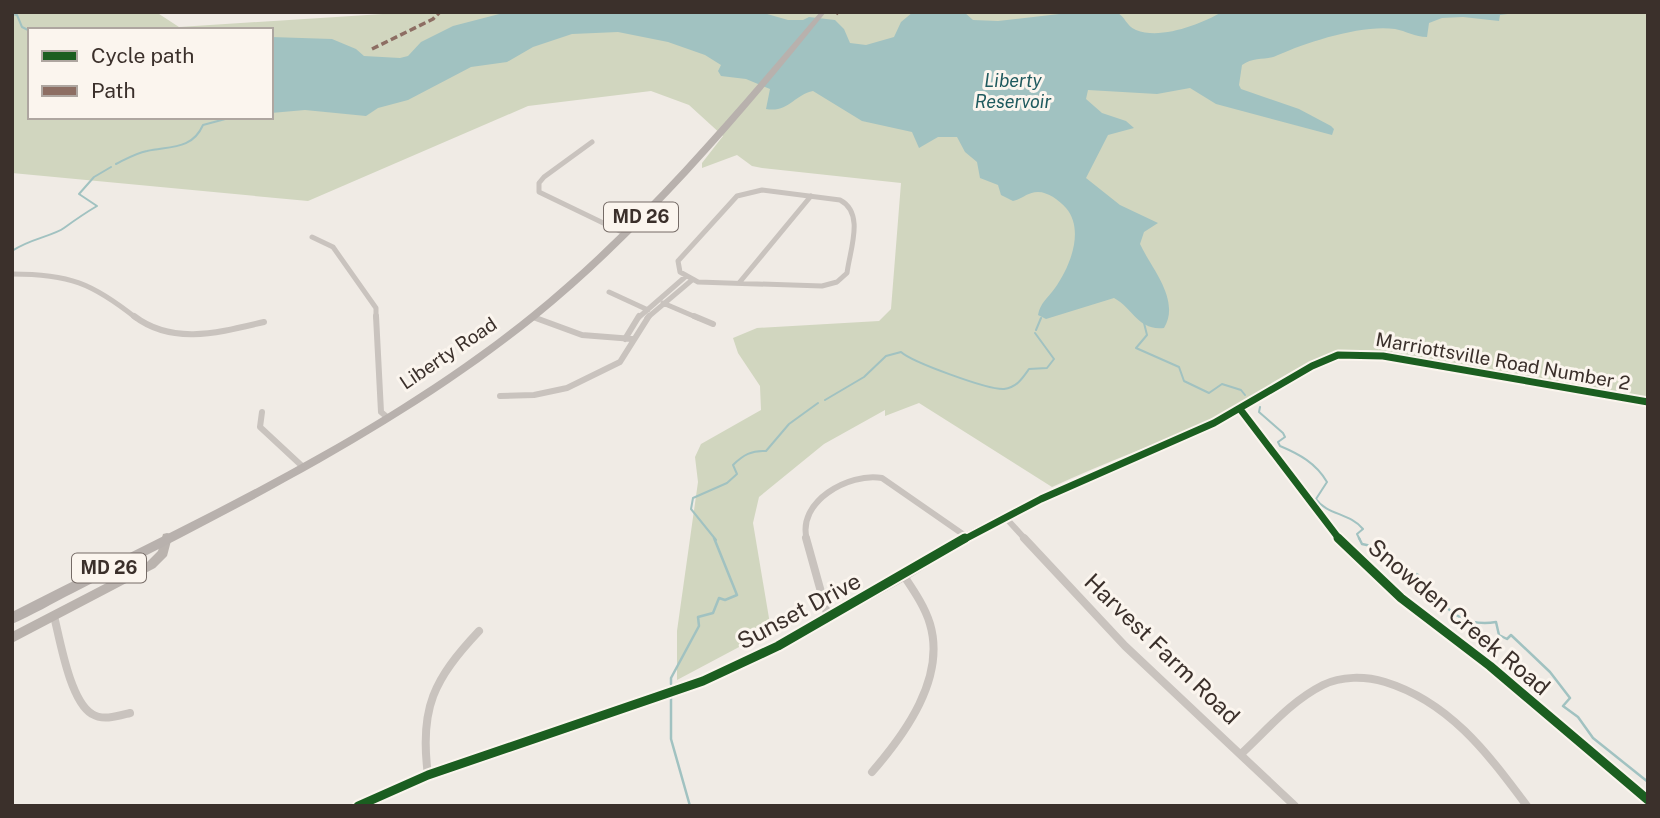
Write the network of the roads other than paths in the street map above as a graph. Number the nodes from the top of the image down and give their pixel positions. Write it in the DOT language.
graph roads {
  1 [pos="823,12"];
  2 [pos="592,142"];
  3 [pos="811,197"];
  4 [pos="624,233"];
  5 [pos="312,237"];
  6 [pos="12,274"];
  7 [pos="688,279"];
  8 [pos="739,284"];
  9 [pos="609,292"];
  10 [pos="661,302"];
  11 [pos="649,312"];
  12 [pos="533,317"];
  13 [pos="264,322"];
  14 [pos="713,324"];
  15 [pos="625,339"];
  16 [pos="633,339"];
  17 [pos="500,396"];
  18 [pos="1648,402"];
  19 [pos="1240,409"];
  20 [pos="262,412"];
  21 [pos="387,417"];
  22 [pos="302,467"];
  23 [pos="1005,517"];
  24 [pos="167,537"];
  25 [pos="967,537"];
  26 [pos="904,576"];
  27 [pos="54,616"];
  28 [pos="828,617"];
  29 [pos="12,618"];
  30 [pos="479,631"];
  31 [pos="12,638"];
  32 [pos="130,713"];
  33 [pos="1241,754"];
  34 [pos="872,772"];
  35 [pos="428,775"];
  36 [pos="1648,800"];
  37 [pos="358,806"];
  38 [pos="1295,806"];
  39 [pos="1527,806"];
  1 -- 4 [label="main road, Liberty Road / MD 26"];
  2 -- 4 [label="street"];
  3 -- 7 [label="street"];
  3 -- 8 [label="street"];
  3 -- 8 [label="street"];
  4 -- 12 [label="main road, Liberty Road / MD 26"];
  5 -- 21 [label="street"];
  6 -- 13 [label="street"];
  7 -- 8 [label="street"];
  7 -- 10 [label="street"];
  9 -- 11 [label="street"];
  10 -- 11 [label="street"];
  10 -- 14 [label="street"];
  11 -- 15 [label="street"];
  11 -- 16 [label="street"];
  12 -- 15 [label="street"];
  12 -- 21 [label="main road, Liberty Road / MD 26"];
  15 -- 16 [label="street"];
  16 -- 17 [label="street"];
  18 -- 19 [label="street, Marriottsville Road Number 2"];
  19 -- 23 [label="street, Sunset Drive"];
  19 -- 36 [label="street, Snowden Creek Road"];
  20 -- 22 [label="street"];
  21 -- 22 [label="main road, Liberty Road / MD 26"];
  22 -- 24 [label="main road, Liberty Road / MD 26"];
  23 -- 25 [label="street, Sunset Drive"];
  23 -- 33 [label="street, Harvest Farm Road"];
  24 -- 27 [label="street"];
  24 -- 29 [label="main road, Liberty Road / MD 26"];
  25 -- 26 [label="street, Sunset Drive"];
  25 -- 28 [label="street"];
  26 -- 28 [label="street, Sunset Drive"];
  26 -- 34 [label="street"];
  27 -- 31 [label="street"];
  27 -- 32 [label="street"];
  28 -- 35 [label="street, Sunset Drive"];
  30 -- 35 [label="street"];
  33 -- 38 [label="street, Harvest Farm Road"];
  33 -- 39 [label="street"];
  35 -- 37 [label="street, Sunset Drive"];
}
